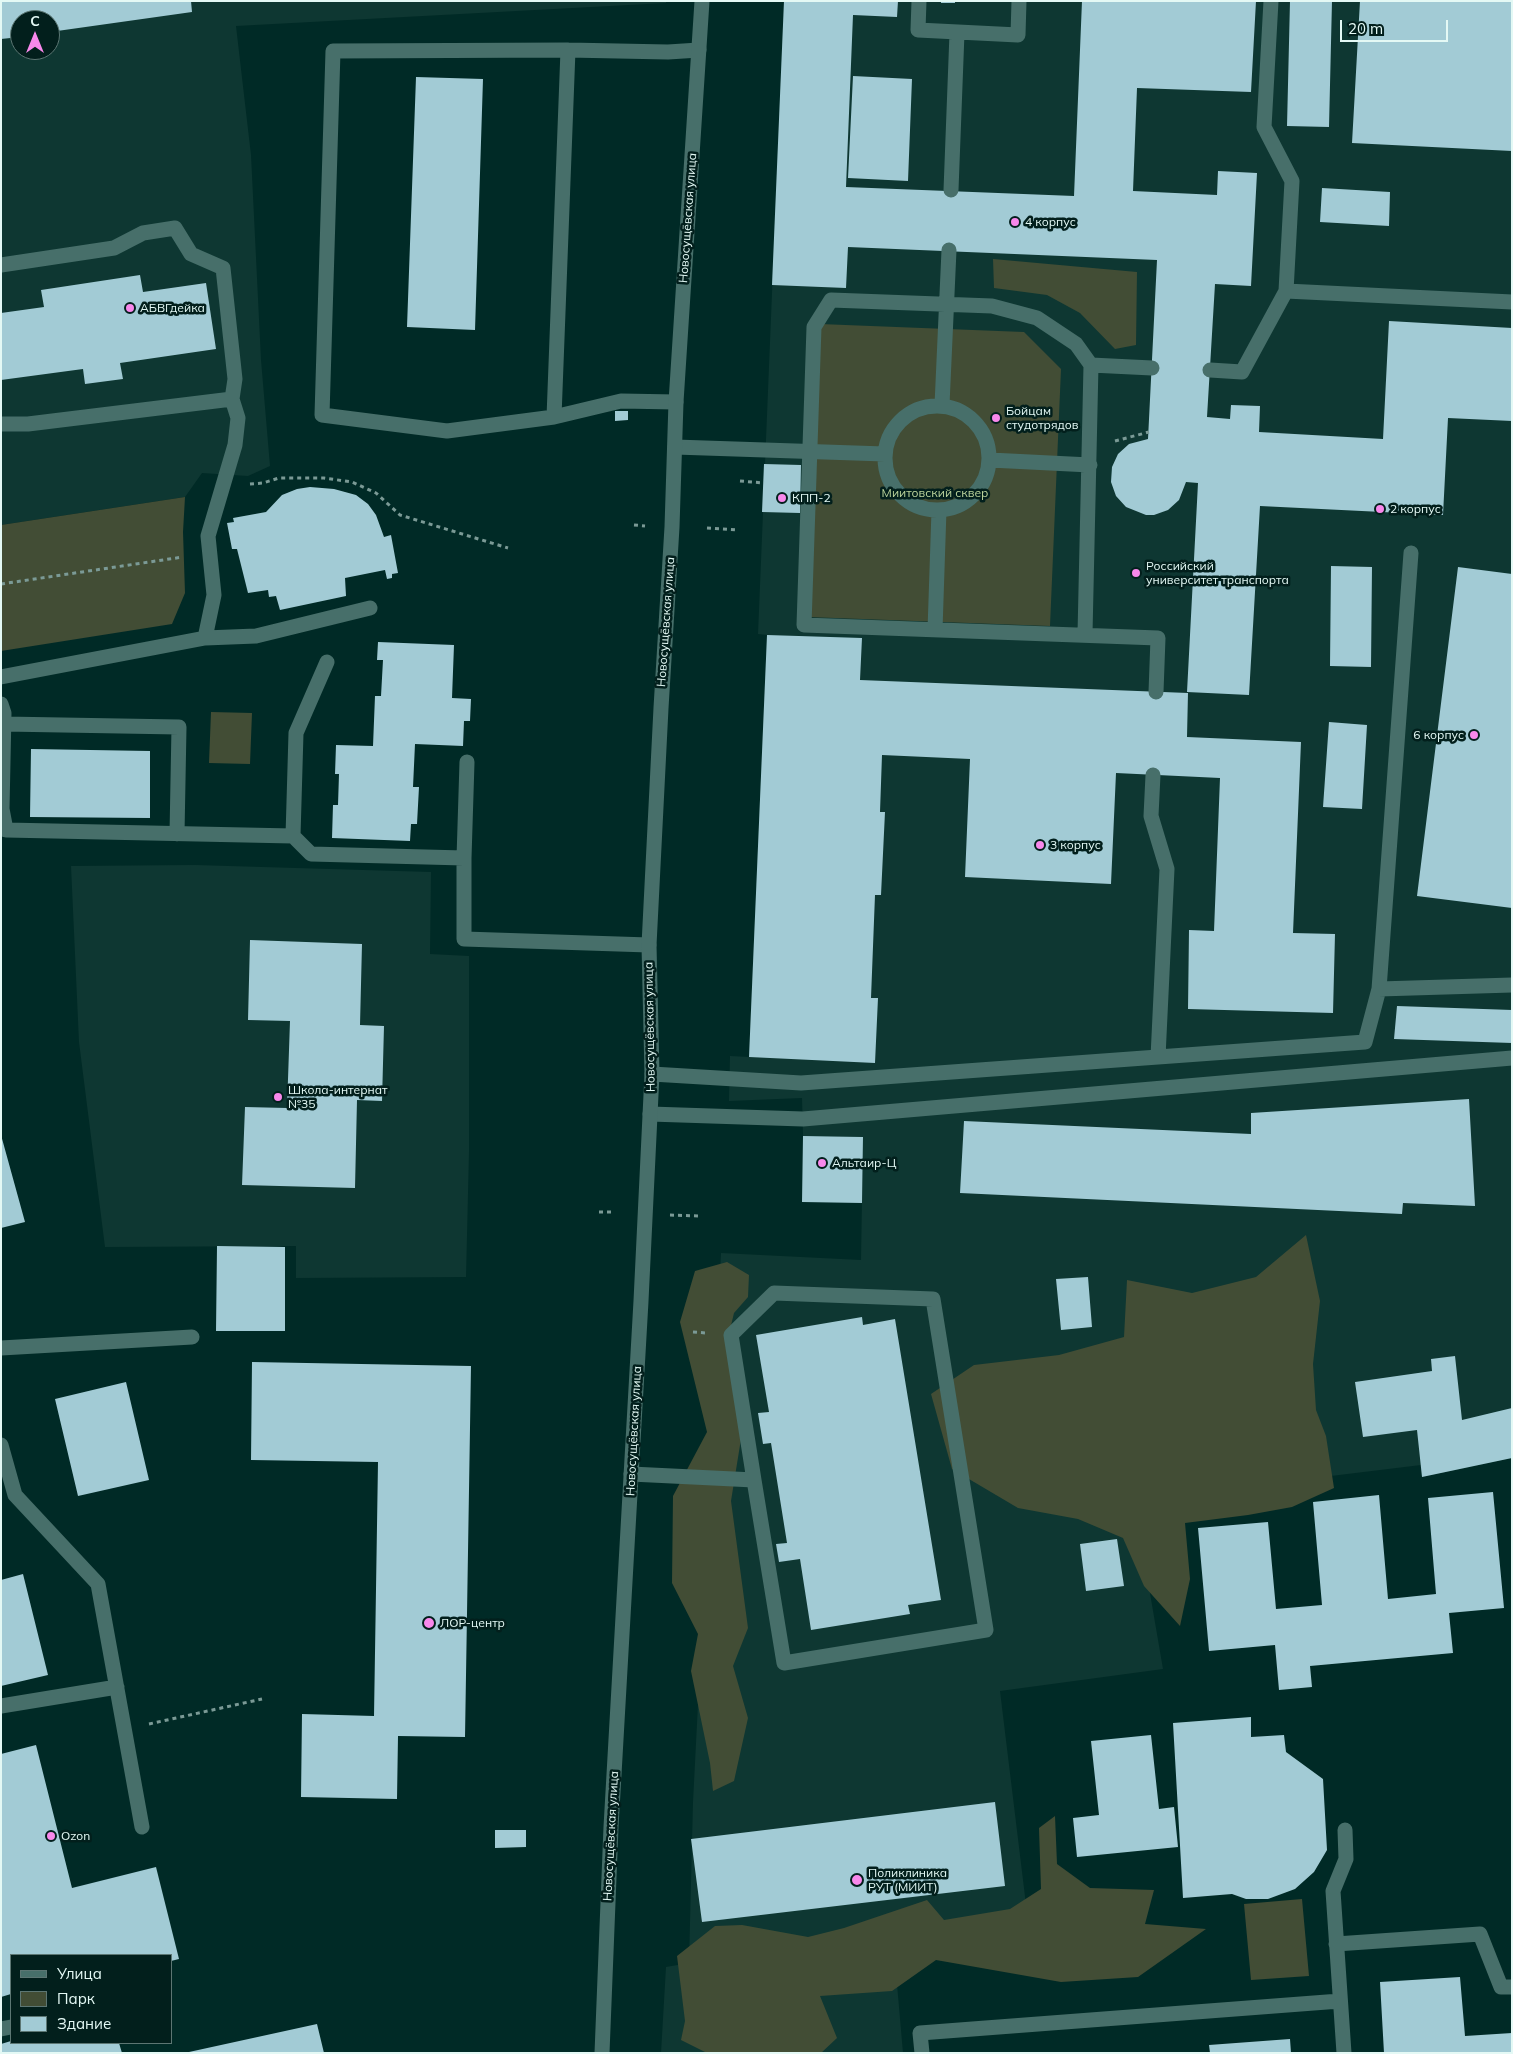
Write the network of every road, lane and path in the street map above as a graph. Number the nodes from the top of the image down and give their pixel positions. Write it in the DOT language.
graph roads {
  1 [pos="702,1"];
  2 [pos="919,1"];
  3 [pos="1019,1"];
  4 [pos="1271,1"];
  5 [pos="957,33"];
  6 [pos="568,50"];
  7 [pos="699,50"];
  8 [pos="951,190"];
  9 [pos="948,250"];
  10 [pos="1,265"];
  11 [pos="1286,290"];
  12 [pos="1512,302"];
  13 [pos="946,304"];
  14 [pos="1091,365"];
  15 [pos="1152,368"];
  16 [pos="1210,370"];
  17 [pos="232,399"];
  18 [pos="676,402"];
  19 [pos="942,405"];
  20 [pos="554,417"];
  21 [pos="1,424"];
  22 [pos="1148,432"];
  23 [pos="676,447"];
  24 [pos="1090,448"];
  25 [pos="810,452"];
  26 [pos="885,454"];
  27 [pos="990,460"];
  28 [pos="1090,465"];
  29 [pos="740,482"];
  30 [pos="764,483"];
  31 [pos="223,487"];
  32 [pos="939,510"];
  33 [pos="634,525"];
  34 [pos="651,526"];
  35 [pos="707,528"];
  36 [pos="738,530"];
  37 [pos="508,548"];
  38 [pos="1411,553"];
  39 [pos="184,557"];
  40 [pos="1,584"];
  41 [pos="370,608"];
  42 [pos="935,630"];
  43 [pos="1085,634"];
  44 [pos="205,638"];
  45 [pos="327,662"];
  46 [pos="1,677"];
  47 [pos="1156,692"];
  48 [pos="1,704"];
  49 [pos="4,724"];
  50 [pos="467,762"];
  51 [pos="1153,775"];
  52 [pos="177,834"];
  53 [pos="293,836"];
  54 [pos="464,858"];
  55 [pos="649,944"];
  56 [pos="1512,984"];
  57 [pos="1379,989"];
  58 [pos="1158,1057"];
  59 [pos="1512,1058"];
  60 [pos="652,1074"];
  61 [pos="650,1114"];
  62 [pos="599,1212"];
  63 [pos="615,1212"];
  64 [pos="670,1215"];
  65 [pos="701,1216"];
  66 [pos="192,1337"];
  67 [pos="1,1348"];
  68 [pos="1,1445"];
  69 [pos="632,1474"];
  70 [pos="754,1480"];
  71 [pos="117,1687"];
  72 [pos="262,1699"];
  73 [pos="1,1706"];
  74 [pos="124,1730"];
  75 [pos="142,1827"];
  76 [pos="1345,1830"];
  77 [pos="1336,1944"];
  78 [pos="1512,1986"];
  79 [pos="1340,2001"];
  80 [pos="602,2053"];
  81 [pos="922,2053"];
  82 [pos="1344,2053"];
  1 -- 7 [label="street, Новосущёвская улица"];
  2 -- 5 [label="street"];
  3 -- 5 [label="street"];
  4 -- 11 [label="street"];
  5 -- 8 [label="street"];
  6 -- 7 [label="street"];
  6 -- 20 [label="street"];
  6 -- 20 [label="street"];
  7 -- 18 [label="street, Новосущёвская улица"];
  9 -- 13 [label="street"];
  10 -- 17 [label="street"];
  11 -- 12 [label="street"];
  11 -- 16 [label="street"];
  13 -- 14 [label="street"];
  13 -- 19 [label="street"];
  13 -- 25 [label="street"];
  14 -- 15 [label="street"];
  14 -- 24 [label="street"];
  17 -- 21 [label="street"];
  17 -- 31 [label="street"];
  18 -- 20 [label="street"];
  18 -- 23 [label="street, Новосущёвская улица"];
  19 -- 26 [label="street"];
  19 -- 27 [label="street"];
  22 -- 24 [label="path"];
  23 -- 25 [label="street"];
  23 -- 55 [label="street, Новосущёвская улица"];
  24 -- 28 [label="street"];
  25 -- 26 [label="street"];
  25 -- 42 [label="street"];
  26 -- 32 [label="street"];
  27 -- 28 [label="street"];
  27 -- 32 [label="street"];
  28 -- 43 [label="street"];
  29 -- 30 [label="path"];
  31 -- 37 [label="path"];
  31 -- 44 [label="street"];
  32 -- 42 [label="street"];
  33 -- 34 [label="path"];
  35 -- 36 [label="path"];
  38 -- 57 [label="street"];
  39 -- 40 [label="path"];
  41 -- 44 [label="street"];
  42 -- 43 [label="street"];
  43 -- 47 [label="street"];
  44 -- 46 [label="street"];
  45 -- 53 [label="street"];
  48 -- 49 [label="street"];
  49 -- 52 [label="street"];
  49 -- 52 [label="street"];
  50 -- 54 [label="street"];
  51 -- 58 [label="street"];
  52 -- 53 [label="street"];
  53 -- 54 [label="street"];
  54 -- 55 [label="street"];
  55 -- 60 [label="street, Новосущёвская улица"];
  56 -- 57 [label="street"];
  57 -- 58 [label="street"];
  58 -- 60 [label="street"];
  59 -- 61 [label="street"];
  60 -- 61 [label="street, Новосущёвская улица"];
  61 -- 69 [label="street, Новосущёвская улица"];
  62 -- 63 [label="path"];
  64 -- 65 [label="path"];
  66 -- 67 [label="street"];
  68 -- 71 [label="street"];
  69 -- 70 [label="street"];
  69 -- 80 [label="street, Новосущёвская улица"];
  70 -- 70 [label="street"];
  71 -- 73 [label="street"];
  71 -- 74 [label="street"];
  72 -- 74 [label="path"];
  74 -- 75 [label="street"];
  76 -- 77 [label="street"];
  77 -- 78 [label="street"];
  77 -- 79 [label="street"];
  79 -- 81 [label="street"];
  79 -- 82 [label="street"];
}
